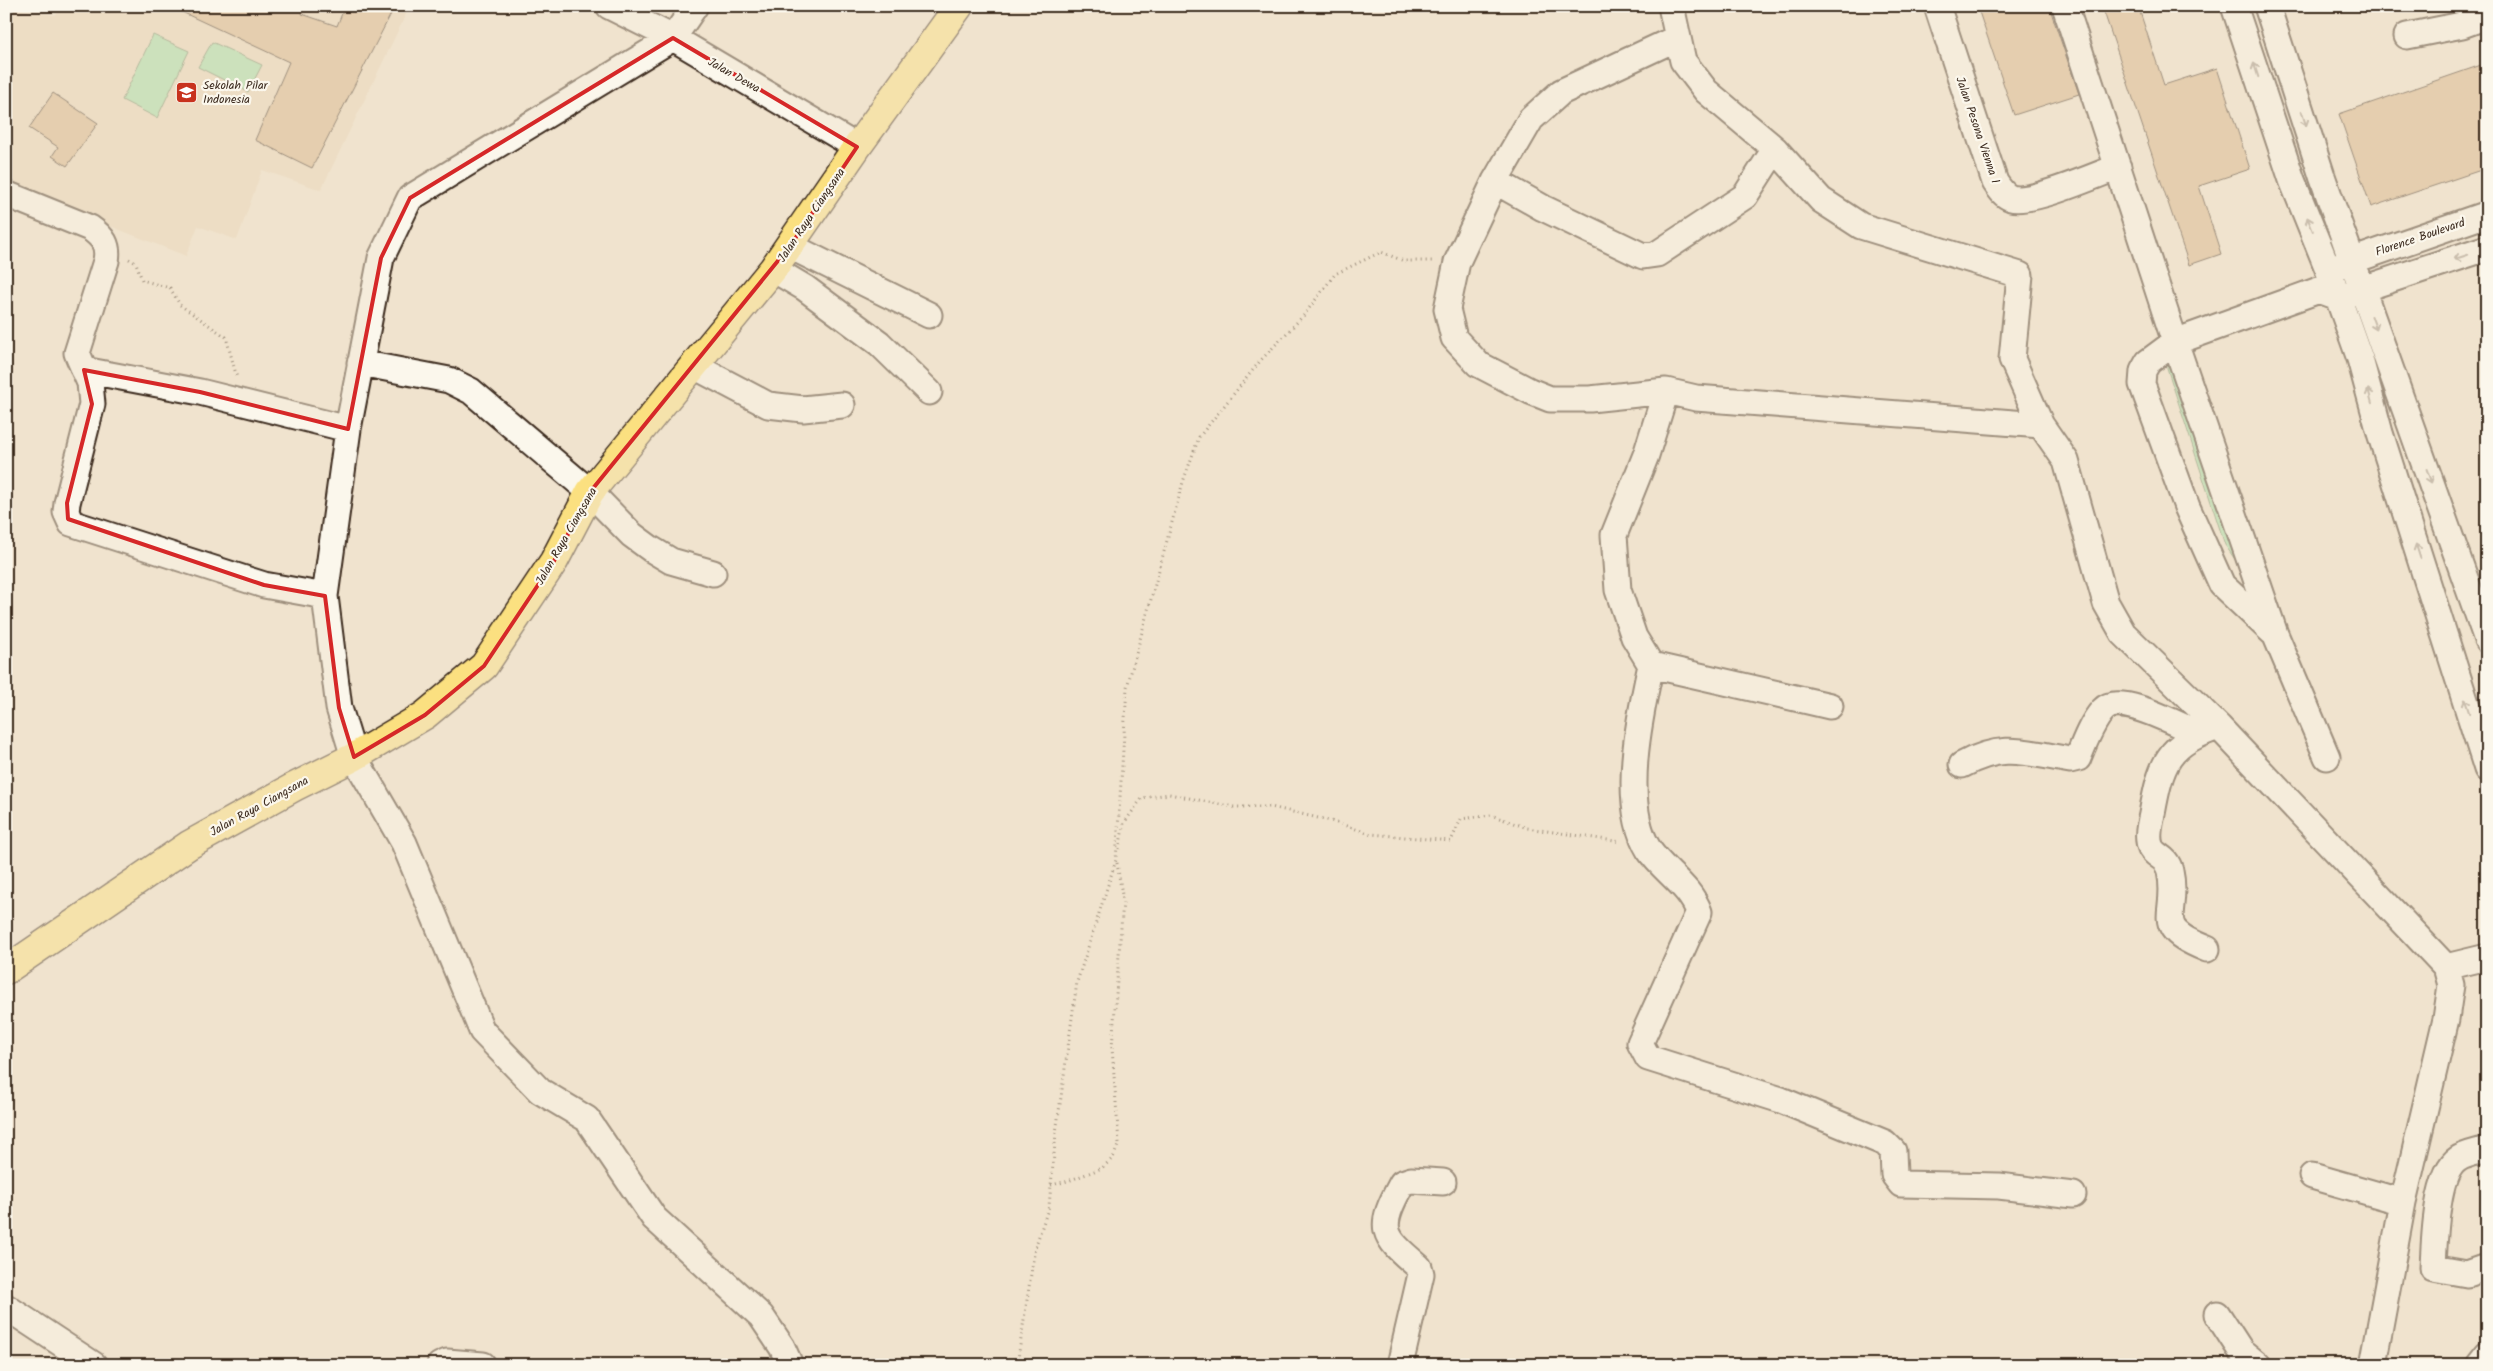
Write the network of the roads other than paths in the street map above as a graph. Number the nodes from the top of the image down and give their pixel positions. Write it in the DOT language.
graph roads {
  1 [pos="609,6"];
  2 [pos="695,6"];
  3 [pos="959,6"];
  4 [pos="1671,6"];
  5 [pos="1936,6"];
  6 [pos="2065,6"];
  7 [pos="2234,6"];
  8 [pos="2267,6"];
  9 [pos="2458,16"];
  10 [pos="2487,16"];
  11 [pos="2407,36"];
  12 [pos="673,38"];
  13 [pos="1676,38"];
  14 [pos="857,146"];
  15 [pos="1775,148"];
  16 [pos="2118,167"];
  17 [pos="1495,180"];
  18 [pos="6,194"];
  19 [pos="2487,214"];
  20 [pos="790,246"];
  21 [pos="2487,248"];
  22 [pos="2352,260"];
  23 [pos="773,270"];
  24 [pos="2328,285"];
  25 [pos="2362,289"];
  26 [pos="929,315"];
  27 [pos="2175,342"];
  28 [pos="360,363"];
  29 [pos="694,366"];
  30 [pos="84,370"];
  31 [pos="929,392"];
  32 [pos="1666,392"];
  33 [pos="842,405"];
  34 [pos="2041,425"];
  35 [pos="348,429"];
  36 [pos="590,492"];
  37 [pos="713,573"];
  38 [pos="325,596"];
  39 [pos="2274,634"];
  40 [pos="2487,640"];
  41 [pos="1651,665"];
  42 [pos="1830,706"];
  43 [pos="2208,730"];
  44 [pos="354,757"];
  45 [pos="2327,757"];
  46 [pos="1962,765"];
  47 [pos="2487,769"];
  48 [pos="2207,949"];
  49 [pos="2487,957"];
  50 [pos="2446,967"];
  51 [pos="6,970"];
  52 [pos="2487,1149"];
  53 [pos="2312,1176"];
  54 [pos="1443,1182"];
  55 [pos="2073,1195"];
  56 [pos="2403,1202"];
  57 [pos="2487,1267"];
  58 [pos="6,1307"];
  59 [pos="2217,1314"];
  60 [pos="2487,1355"];
  61 [pos="94,1365"];
  62 [pos="440,1365"];
  63 [pos="483,1365"];
  64 [pos="790,1365"];
  65 [pos="1400,1365"];
  66 [pos="2258,1365"];
  67 [pos="2373,1365"];
  68 [pos="2479,1365"];
  1 -- 12 [label="street, Jalan Dewa"];
  2 -- 12 [label="street"];
  3 -- 14 [label="main road, Jalan Raya Ciangsana"];
  4 -- 13 [label="street"];
  5 -- 16 [label="street, Jalan Pesona Vienna 1"];
  6 -- 16 [label="street"];
  24 -- 7 [label="street, one-way"];
  8 -- 22 [label="street, one-way"];
  9 -- 10 [label="street"];
  9 -- 11 [label="street"];
  12 -- 14 [label="street, Jalan Dewa"];
  12 -- 28 [label="street"];
  13 -- 15 [label="street"];
  13 -- 17 [label="street"];
  14 -- 20 [label="main road, Jalan Raya Ciangsana"];
  15 -- 17 [label="street"];
  15 -- 34 [label="street"];
  16 -- 27 [label="street"];
  17 -- 32 [label="street"];
  18 -- 30 [label="street"];
  19 -- 22 [label="street, Florence Boulevard"];
  20 -- 23 [label="main road, Jalan Raya Ciangsana"];
  20 -- 26 [label="street"];
  21 -- 25 [label="street, one-way"];
  22 -- 24 [label="street, Florence Boulevard"];
  22 -- 25 [label="street"];
  23 -- 29 [label="main road, Jalan Raya Ciangsana"];
  23 -- 31 [label="street"];
  24 -- 25 [label="street"];
  24 -- 27 [label="street"];
  47 -- 24 [label="street, one-way"];
  25 -- 40 [label="street, one-way"];
  27 -- 39 [label="street"];
  27 -- 39 [label="street"];
  28 -- 35 [label="street"];
  28 -- 36 [label="street"];
  29 -- 33 [label="street"];
  29 -- 36 [label="main road, Jalan Raya Ciangsana"];
  30 -- 35 [label="street"];
  30 -- 38 [label="street"];
  32 -- 34 [label="street"];
  32 -- 41 [label="street"];
  34 -- 43 [label="street"];
  35 -- 38 [label="street"];
  36 -- 37 [label="street"];
  36 -- 44 [label="main road, Jalan Raya Ciangsana"];
  38 -- 44 [label="street"];
  39 -- 45 [label="street"];
  41 -- 42 [label="street"];
  41 -- 55 [label="street"];
  43 -- 46 [label="street"];
  43 -- 48 [label="street"];
  43 -- 50 [label="street"];
  44 -- 51 [label="main road, Jalan Raya Ciangsana"];
  44 -- 64 [label="street"];
  49 -- 50 [label="street"];
  50 -- 56 [label="street"];
  52 -- 57 [label="street"];
  53 -- 56 [label="street"];
  54 -- 65 [label="street"];
  56 -- 67 [label="street"];
  58 -- 61 [label="street"];
  59 -- 66 [label="street"];
  60 -- 68 [label="street"];
  62 -- 63 [label="street"];
}
